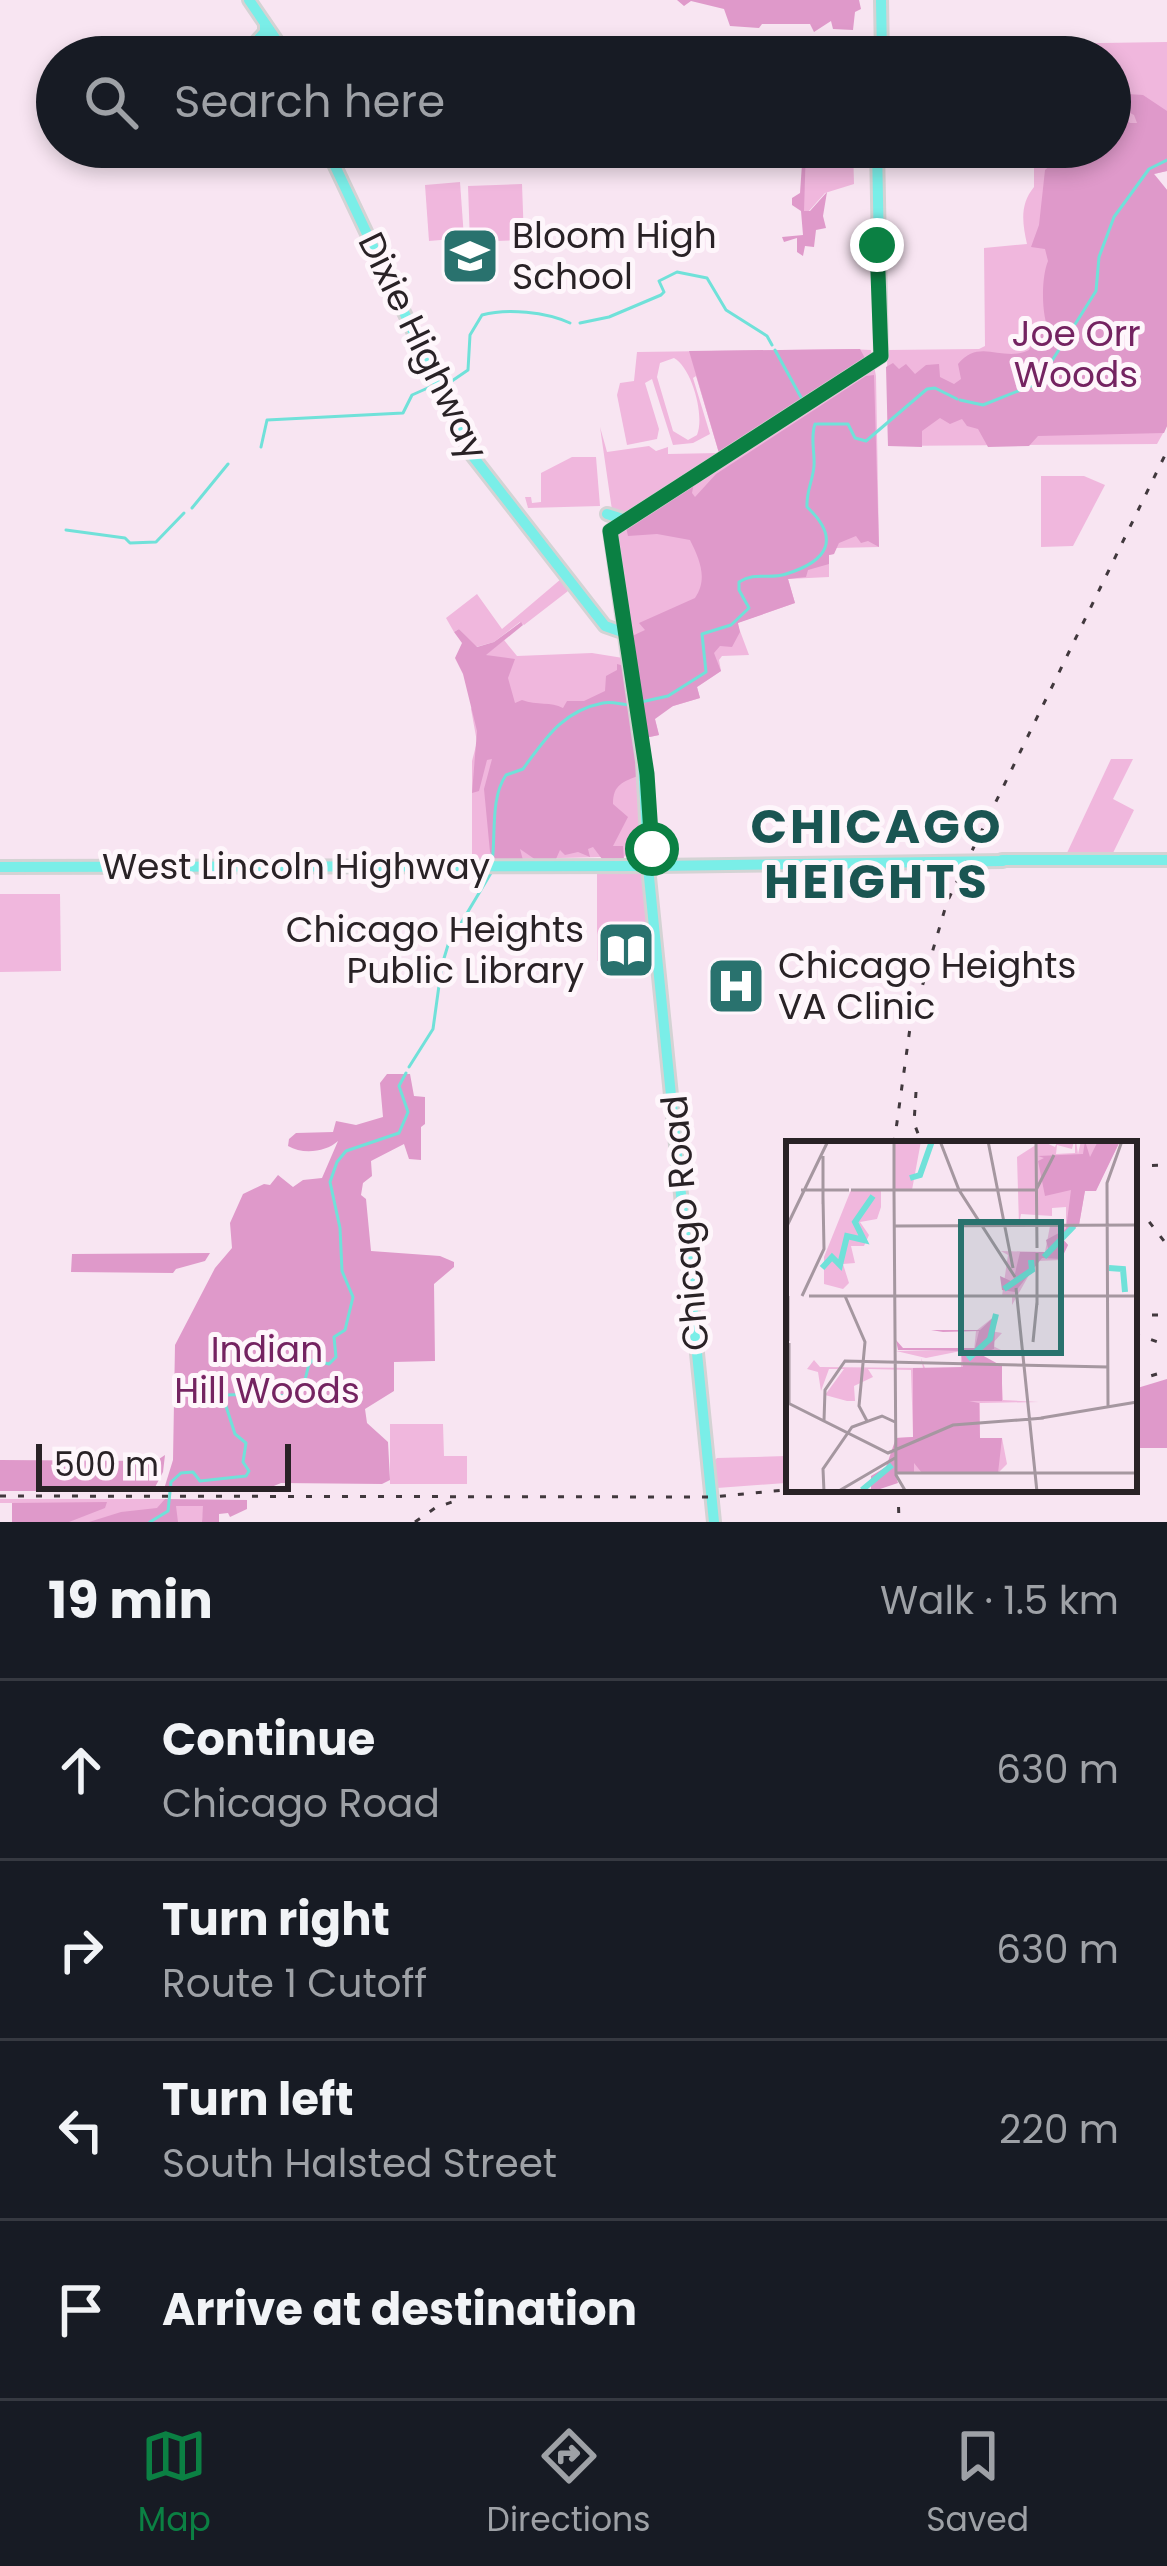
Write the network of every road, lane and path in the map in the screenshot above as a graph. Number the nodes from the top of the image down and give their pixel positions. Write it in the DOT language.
graph roads {
  1 [pos="252,0"];
  2 [pos="878,0"];
  3 [pos="266,25"];
  4 [pos="261,36"];
  5 [pos="274,36"];
  6 [pos="278,36"];
  7 [pos="879,36"];
  8 [pos="338,168"];
  9 [pos="879,168"];
  10 [pos="863,368"];
  11 [pos="881,374"];
  12 [pos="607,514"];
  13 [pos="626,520"];
  14 [pos="625,634"];
  15 [pos="1167,860"];
  16 [pos="1004,861"];
  17 [pos="651,863"];
  18 [pos="0,867"];
  19 [pos="714,1522"];
  1 -- 3 [label="main road"];
  1 -- 6 [label="main road"];
  2 -- 7 [label="main road"];
  3 -- 4 [label="main road"];
  3 -- 5 [label="main road"];
  8 -- 14 [label="main road, Dixie Highway"];
  9 -- 10 [label="main road"];
  10 -- 11 [label="main road"];
  10 -- 13 [label="main road"];
  12 -- 13 [label="main road"];
  13 -- 14 [label="main road, Chicago Road"];
  14 -- 17 [label="main road, Chicago Road"];
  15 -- 16 [label="main road"];
  16 -- 17 [label="main road"];
  16 -- 17 [label="main road"];
  17 -- 18 [label="main road, West Lincoln Highway"];
  17 -- 19 [label="main road, Chicago Road"];
}
